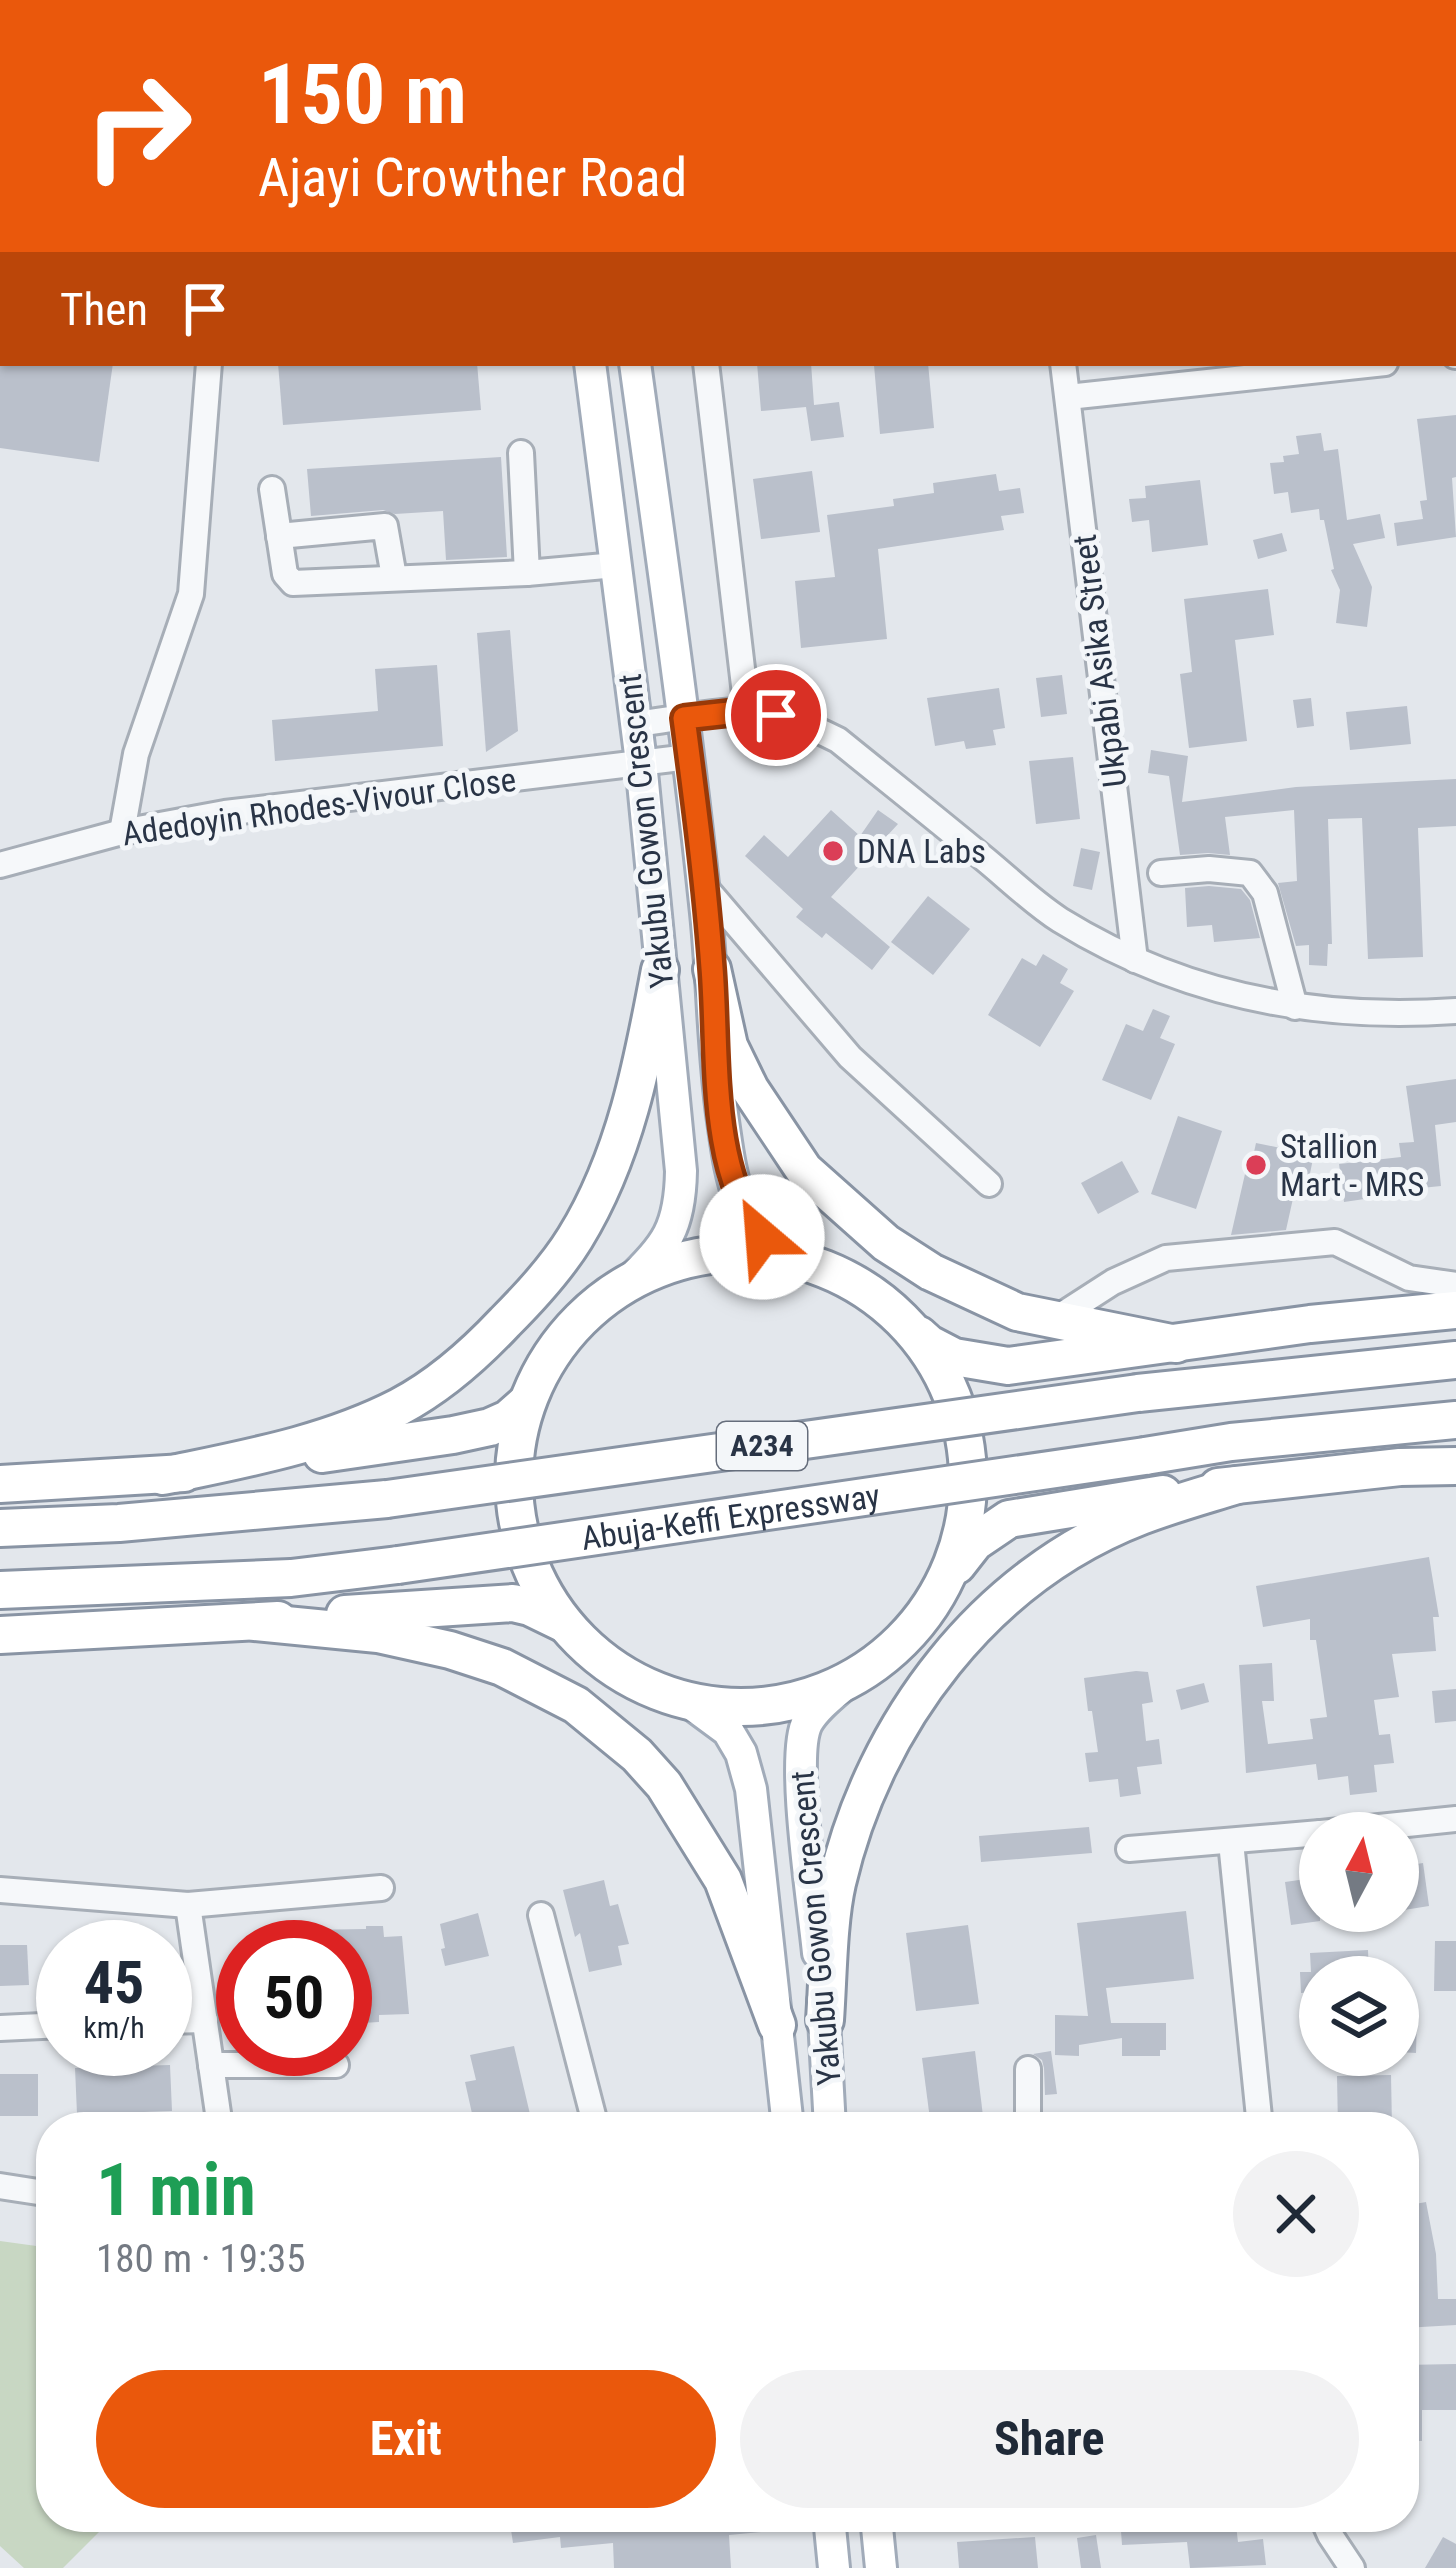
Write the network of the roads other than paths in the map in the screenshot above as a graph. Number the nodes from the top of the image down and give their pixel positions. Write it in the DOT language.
graph roads {
  1 [pos="209,366"];
  2 [pos="590,366"];
  3 [pos="635,366"];
  4 [pos="706,366"];
  5 [pos="1064,366"];
  6 [pos="1357,366"];
  7 [pos="1068,397"];
  8 [pos="521,452"];
  9 [pos="272,488"];
  10 [pos="279,536"];
  11 [pos="616,565"];
  12 [pos="527,573"];
  13 [pos="394,577"];
  14 [pos="747,711"];
  15 [pos="684,718"];
  16 [pos="635,724"];
  17 [pos="689,758"];
  18 [pos="640,762"];
  19 [pos="122,832"];
  20 [pos="0,865"];
  21 [pos="1161,873"];
  22 [pos="704,884"];
  23 [pos="1135,960"];
  24 [pos="712,969"];
  25 [pos="660,970"];
  26 [pos="1295,1007"];
  27 [pos="1456,1011"];
  28 [pos="989,1184"];
  29 [pos="801,1264"];
  30 [pos="627,1283"];
  31 [pos="1456,1285"];
  32 [pos="1456,1310"];
  33 [pos="1054,1320"];
  34 [pos="905,1322"];
  35 [pos="1176,1344"];
  36 [pos="1456,1360"];
  37 [pos="525,1404"];
  38 [pos="1456,1420"];
  39 [pos="1456,1466"];
  40 [pos="163,1476"];
  41 [pos="0,1484"];
  42 [pos="1237,1485"];
  43 [pos="0,1528"];
  44 [pos="947,1577"];
  45 [pos="0,1590"];
  46 [pos="255,1622"];
  47 [pos="566,1624"];
  48 [pos="0,1635"];
  49 [pos="853,1677"];
  50 [pos="686,1700"];
  51 [pos="1456,1819"];
  52 [pos="1419,1823"];
  53 [pos="1299,1835"];
  54 [pos="1231,1842"];
  55 [pos="1129,1849"];
  56 [pos="381,1888"];
  57 [pos="0,1890"];
  58 [pos="188,1905"];
  59 [pos="541,1915"];
  60 [pos="192,2020"];
  61 [pos="205,2020"];
  62 [pos="825,2020"];
  63 [pos="777,2025"];
  64 [pos="36,2026"];
  65 [pos="0,2028"];
  66 [pos="211,2065"];
  67 [pos="216,2065"];
  68 [pos="1028,2069"];
  69 [pos="218,2112"];
  70 [pos="592,2112"];
  71 [pos="786,2112"];
  72 [pos="829,2112"];
  73 [pos="1028,2112"];
  74 [pos="1258,2112"];
  75 [pos="0,2186"];
  76 [pos="36,2192"];
  77 [pos="830,2532"];
  78 [pos="877,2532"];
  79 [pos="1329,2532"];
  80 [pos="834,2568"];
  81 [pos="881,2568"];
  82 [pos="1352,2568"];
  1 -- 19 [label="street"];
  2 -- 11 [label="main road, Yakubu Gowon Crescent"];
  3 -- 15 [label="main road, Yakubu Gowon Crescent"];
  4 -- 14 [label="street"];
  5 -- 7 [label="street, Ukpabi Asika Street"];
  6 -- 7 [label="street"];
  7 -- 23 [label="street, Ukpabi Asika Street"];
  8 -- 12 [label="street"];
  9 -- 10 [label="street"];
  10 -- 13 [label="street"];
  10 -- 13 [label="street"];
  11 -- 12 [label="street"];
  11 -- 16 [label="main road, Yakubu Gowon Crescent"];
  12 -- 13 [label="street"];
  14 -- 15 [label="street"];
  14 -- 23 [label="street"];
  15 -- 16 [label="street"];
  15 -- 17 [label="main road, Yakubu Gowon Crescent"];
  16 -- 18 [label="main road, Yakubu Gowon Crescent"];
  17 -- 18 [label="street, Adedoyin Rhodes-Vivour Close"];
  17 -- 22 [label="main road, Yakubu Gowon Crescent"];
  18 -- 19 [label="street, Adedoyin Rhodes-Vivour Close"];
  18 -- 25 [label="main road, Yakubu Gowon Crescent"];
  19 -- 20 [label="street, Adedoyin Rhodes-Vivour Close"];
  21 -- 26 [label="street"];
  22 -- 24 [label="main road, Yakubu Gowon Crescent"];
  22 -- 28 [label="street"];
  23 -- 26 [label="street"];
  24 -- 29 [label="main road, Yakubu Gowon Crescent"];
  24 -- 33 [label="highway"];
  25 -- 30 [label="main road, Yakubu Gowon Crescent"];
  25 -- 40 [label="highway"];
  26 -- 27 [label="street"];
  29 -- 30 [label="highway"];
  29 -- 34 [label="highway"];
  30 -- 37 [label="highway"];
  31 -- 33 [label="street"];
  32 -- 35 [label="highway"];
  33 -- 35 [label="highway"];
  34 -- 35 [label="highway"];
  34 -- 44 [label="highway"];
  36 -- 43 [label="highway, Abuja-Keffi Expressway / A234, bridge"];
  37 -- 40 [label="highway"];
  37 -- 47 [label="highway"];
  38 -- 45 [label="highway, Abuja-Keffi Expressway / A234, bridge"];
  39 -- 42 [label="highway"];
  40 -- 41 [label="highway"];
  42 -- 44 [label="highway"];
  42 -- 62 [label="highway"];
  44 -- 49 [label="highway"];
  46 -- 47 [label="highway"];
  46 -- 48 [label="highway"];
  46 -- 63 [label="highway"];
  47 -- 50 [label="highway"];
  49 -- 50 [label="highway"];
  49 -- 62 [label="main road, Yakubu Gowon Crescent"];
  50 -- 63 [label="main road, Yakubu Gowon Crescent"];
  51 -- 52 [label="street"];
  53 -- 54 [label="street"];
  54 -- 55 [label="street"];
  54 -- 74 [label="street"];
  56 -- 58 [label="street"];
  57 -- 58 [label="street"];
  58 -- 61 [label="street"];
  59 -- 70 [label="street"];
  60 -- 61 [label="street"];
  61 -- 66 [label="street"];
  62 -- 72 [label="main road, Yakubu Gowon Crescent"];
  63 -- 71 [label="main road, Yakubu Gowon Crescent"];
  64 -- 65 [label="street"];
  66 -- 67 [label="street"];
  66 -- 69 [label="street"];
  68 -- 73 [label="street"];
  75 -- 76 [label="street"];
  77 -- 80 [label="main road"];
  78 -- 81 [label="main road"];
  79 -- 82 [label="street"];
}
